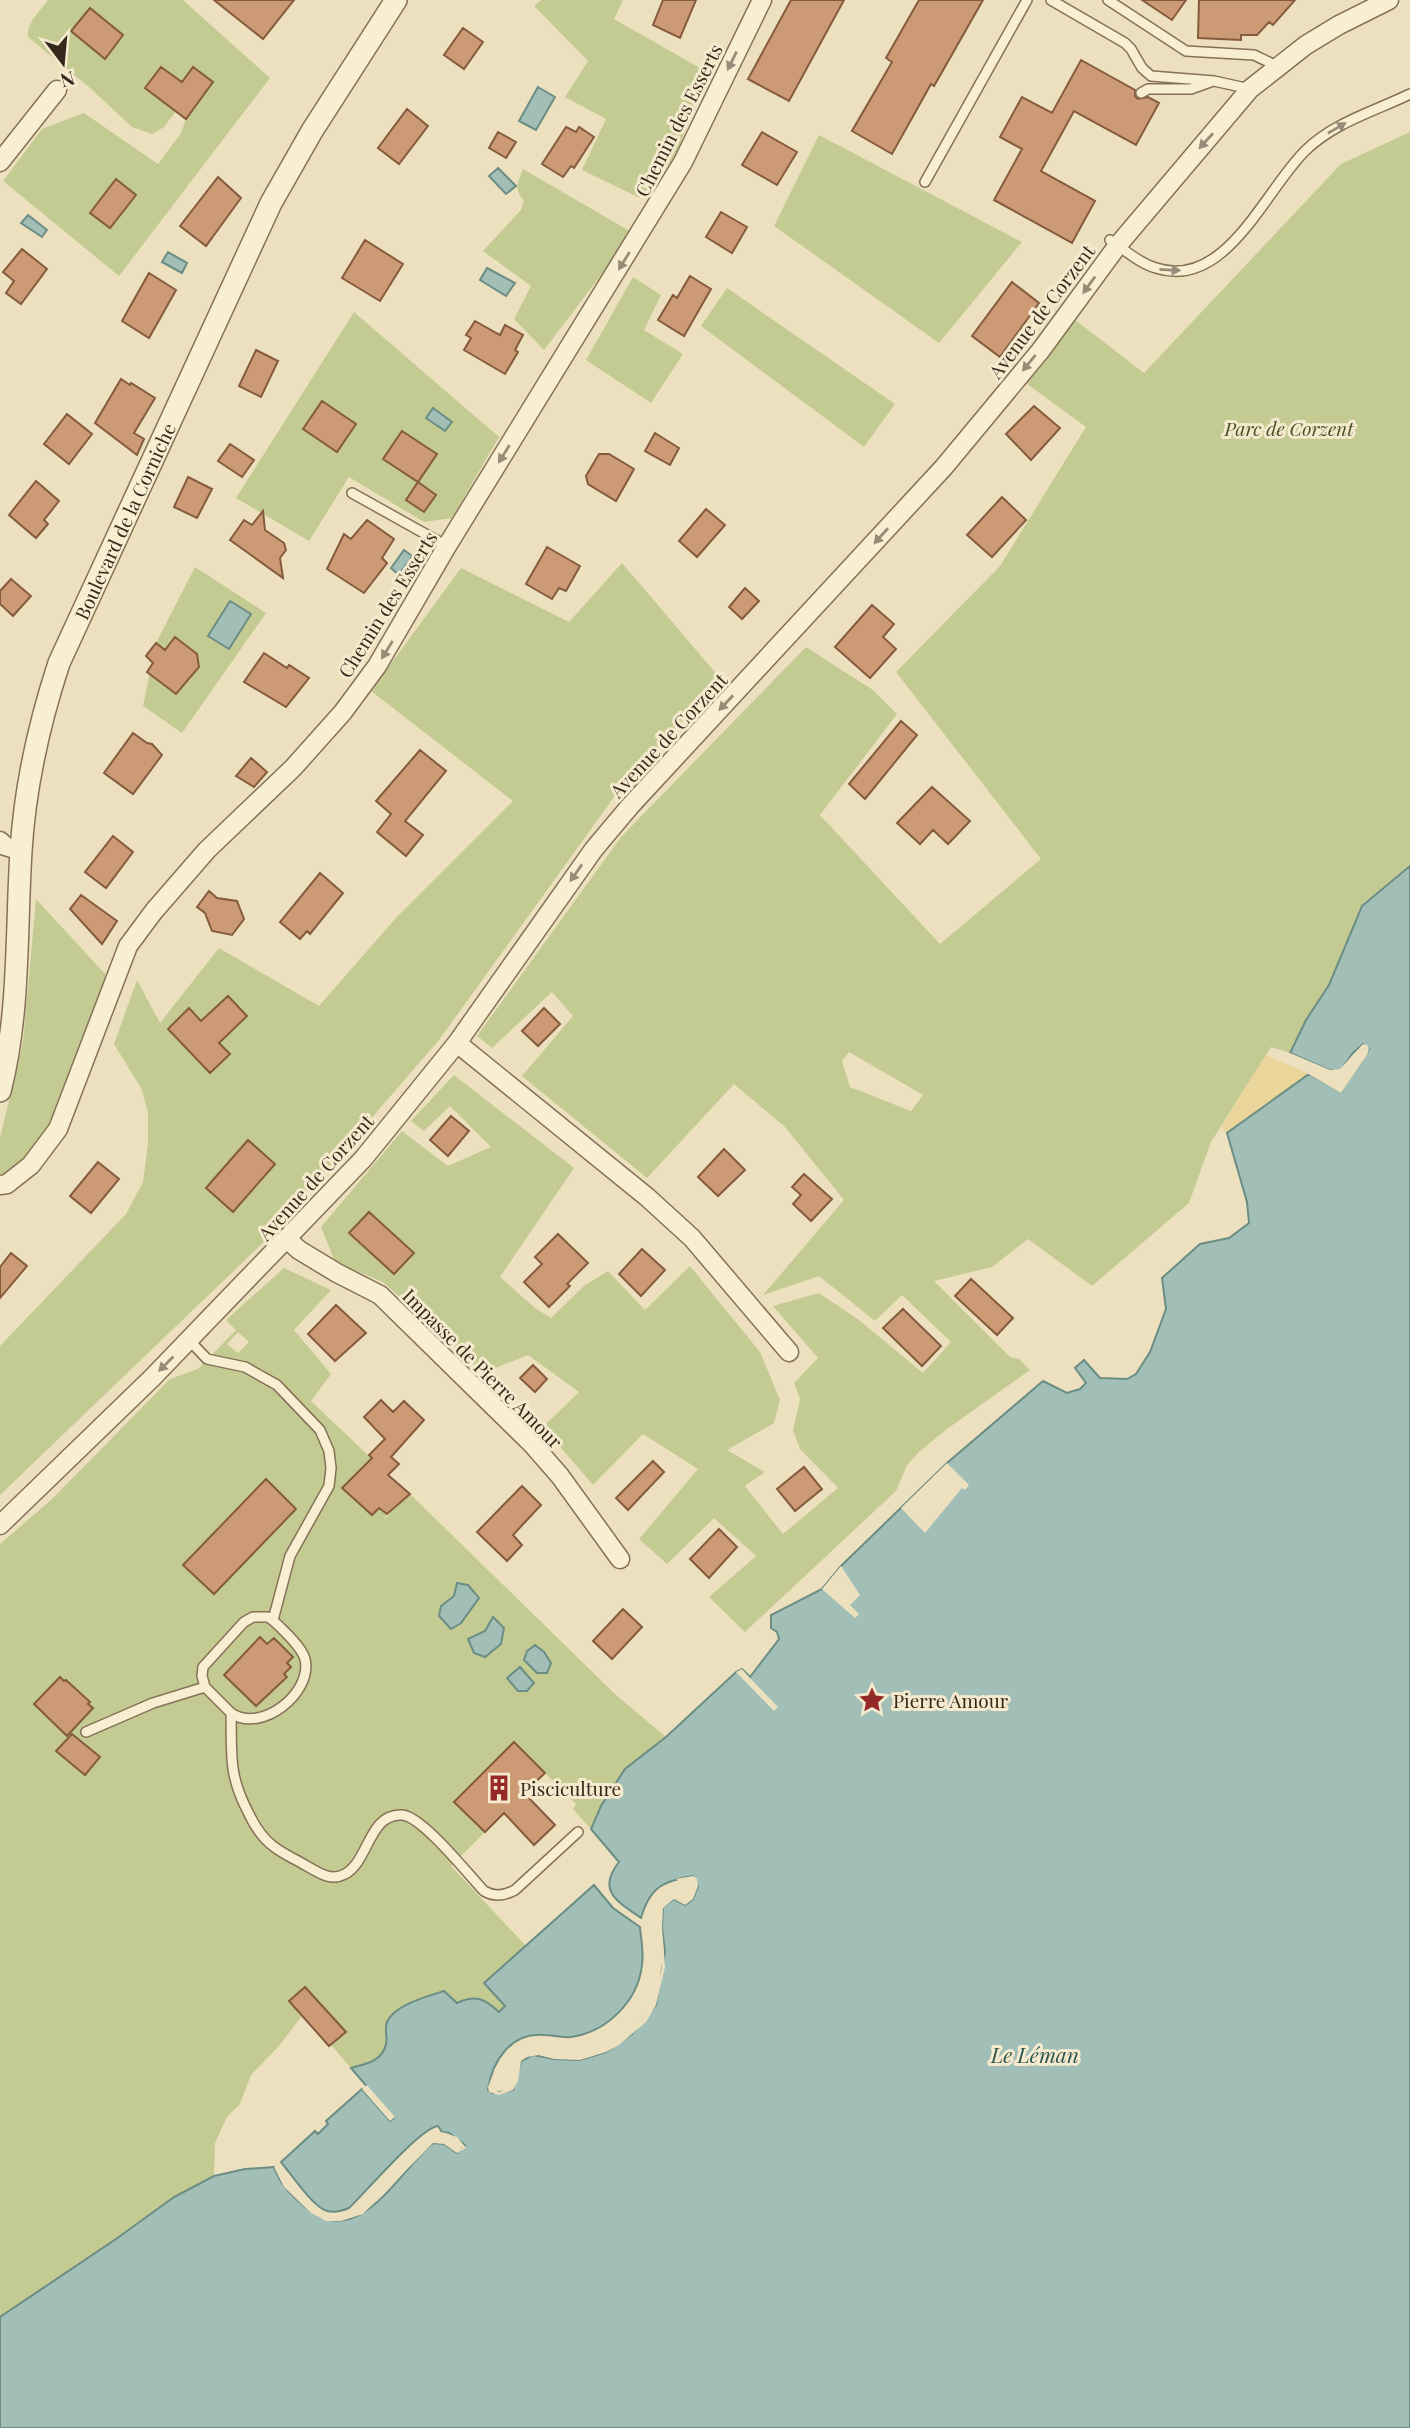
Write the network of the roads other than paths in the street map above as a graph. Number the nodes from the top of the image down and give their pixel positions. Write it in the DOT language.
graph roads {
  1 [pos="396,0"];
  2 [pos="762,0"];
  3 [pos="1027,0"];
  4 [pos="1051,0"];
  5 [pos="1108,0"];
  6 [pos="1389,0"];
  7 [pos="1357,7"];
  8 [pos="1277,66"];
  9 [pos="1214,80"];
  10 [pos="1250,89"];
  11 [pos="57,90"];
  12 [pos="1141,93"];
  13 [pos="1410,94"];
  14 [pos="0,162"];
  15 [pos="925,182"];
  16 [pos="1114,243"];
  17 [pos="352,492"];
  18 [pos="447,546"];
  19 [pos="0,841"];
  20 [pos="21,850"];
  21 [pos="457,1043"];
  22 [pos="0,1091"];
  23 [pos="0,1185"];
  24 [pos="288,1239"];
  25 [pos="189,1340"];
  26 [pos="789,1352"];
  27 [pos="0,1525"];
  28 [pos="620,1559"];
  29 [pos="273,1620"];
  30 [pos="205,1687"];
  31 [pos="231,1713"];
  32 [pos="86,1732"];
  33 [pos="579,1832"];
  1 -- 20 [label="street, Boulevard de la Corniche"];
  2 -- 18 [label="street, Chemin des Esserts, one-way"];
  3 -- 15 [label="lane"];
  4 -- 9 [label="lane"];
  5 -- 8 [label="lane"];
  6 -- 7 [label="street, Avenue de Corzent"];
  7 -- 8 [label="street, Avenue de Corzent"];
  8 -- 10 [label="street, Avenue de Corzent"];
  9 -- 10 [label="lane"];
  9 -- 12 [label="lane"];
  10 -- 16 [label="street, Avenue de Corzent, one-way"];
  11 -- 14 [label="street"];
  16 -- 13 [label="lane, one-way"];
  16 -- 21 [label="street, Avenue de Corzent, one-way"];
  17 -- 18 [label="lane"];
  18 -- 23 [label="street, Chemin des Esserts, one-way"];
  19 -- 20 [label="street"];
  20 -- 22 [label="street, Boulevard de la Corniche"];
  21 -- 24 [label="street, Avenue de Corzent"];
  21 -- 26 [label="street"];
  24 -- 25 [label="street, Avenue de Corzent"];
  24 -- 28 [label="street, Impasse de Pierre Amour"];
  25 -- 27 [label="street, Avenue de Corzent, one-way"];
  25 -- 29 [label="lane"];
  29 -- 30 [label="lane"];
  29 -- 31 [label="lane"];
  30 -- 31 [label="lane"];
  30 -- 32 [label="lane"];
  31 -- 33 [label="lane"];
}
